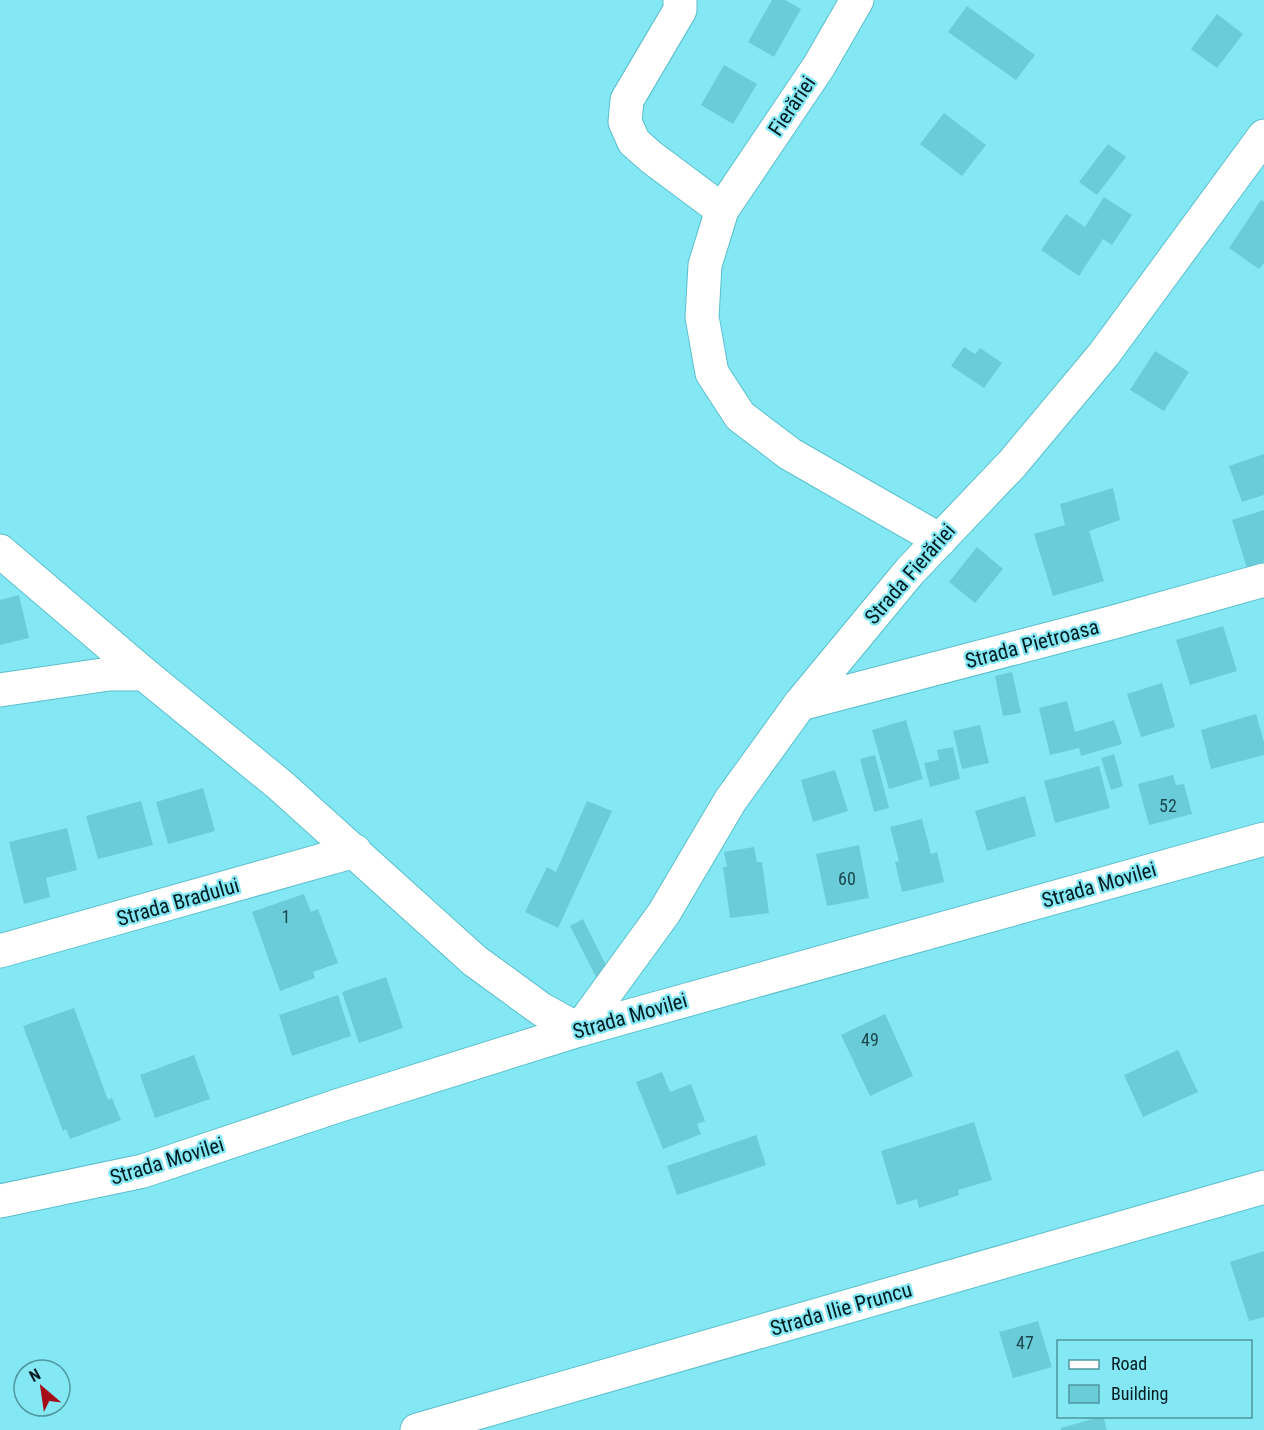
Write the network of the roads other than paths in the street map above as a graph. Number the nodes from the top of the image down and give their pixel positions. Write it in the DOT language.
graph roads {
  1 [pos="680,0"];
  2 [pos="857,0"];
  3 [pos="1264,136"];
  4 [pos="723,210"];
  5 [pos="940,540"];
  6 [pos="0,551"];
  7 [pos="1264,580"];
  8 [pos="144,674"];
  9 [pos="0,690"];
  10 [pos="800,704"];
  11 [pos="1264,839"];
  12 [pos="355,851"];
  13 [pos="0,951"];
  14 [pos="579,1030"];
  15 [pos="1264,1187"];
  16 [pos="0,1201"];
  17 [pos="417,1430"];
  1 -- 4 [label="street"];
  2 -- 4 [label="street, Fierăriei"];
  3 -- 5 [label="street, Strada Fierăriei"];
  4 -- 5 [label="street, Fierăriei"];
  5 -- 10 [label="street, Strada Fierăriei"];
  6 -- 8 [label="street"];
  7 -- 10 [label="street, Strada Pietroasa"];
  8 -- 9 [label="street"];
  8 -- 12 [label="street"];
  10 -- 14 [label="street, Strada Fierăriei"];
  11 -- 14 [label="street, Strada Movilei"];
  12 -- 13 [label="street, Strada Bradului"];
  12 -- 14 [label="street"];
  14 -- 16 [label="street, Strada Movilei"];
  15 -- 17 [label="street, Strada Ilie Pruncu"];
}
